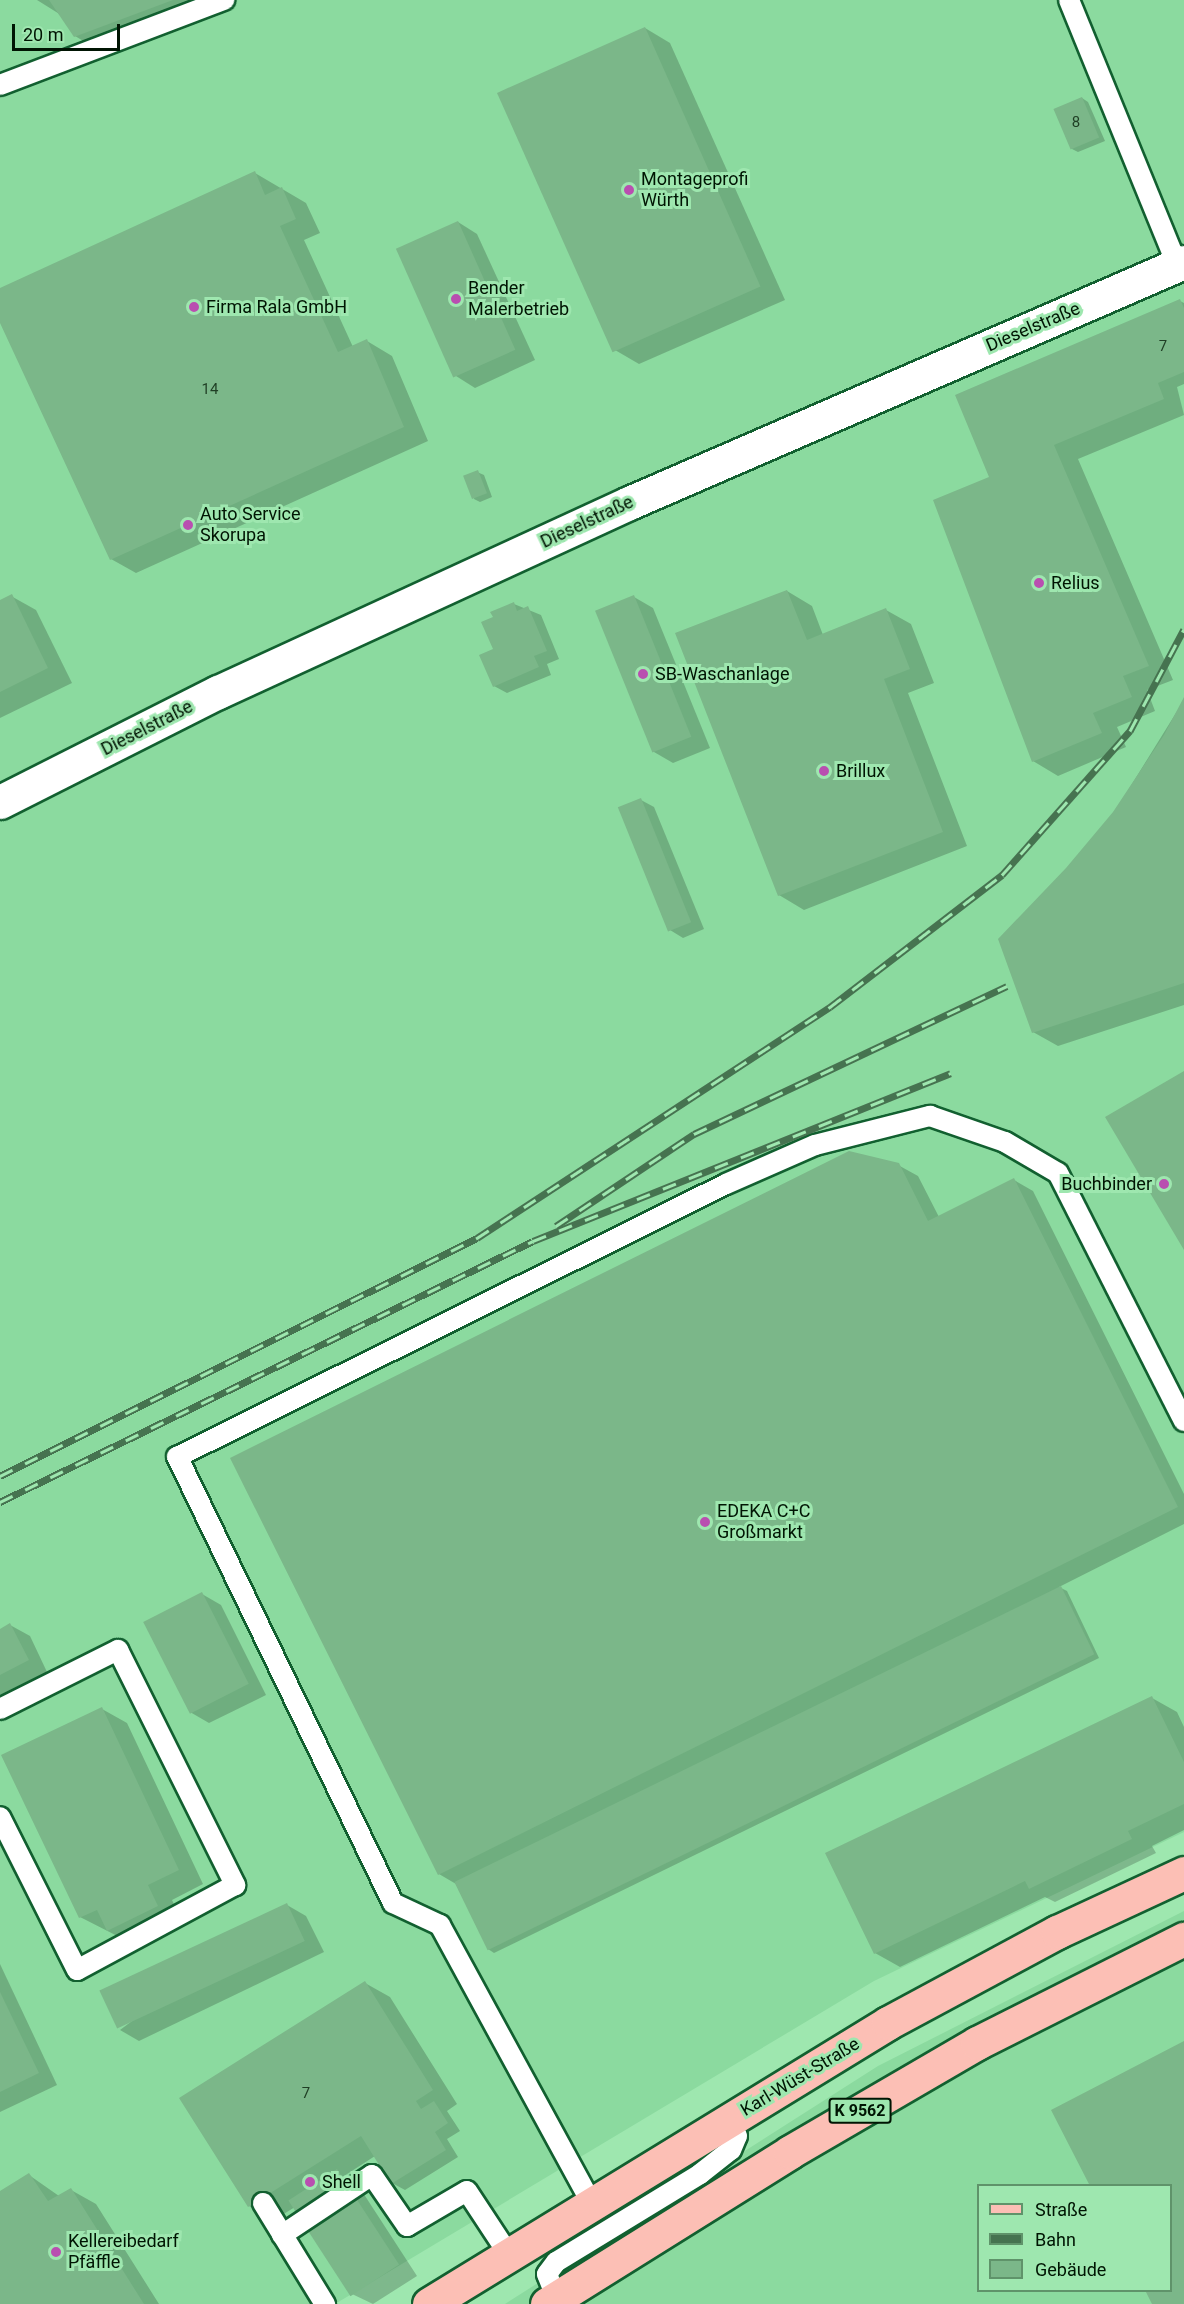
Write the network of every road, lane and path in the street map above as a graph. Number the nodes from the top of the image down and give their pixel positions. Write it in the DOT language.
graph roads {
  1 [pos="224,0"];
  2 [pos="1069,0"];
  3 [pos="0,85"];
  4 [pos="1181,263"];
  5 [pos="0,802"];
  6 [pos="1184,1421"];
  7 [pos="0,1709"];
  8 [pos="0,1817"];
  9 [pos="1184,1874"];
  10 [pos="1184,1939"];
  11 [pos="729,2120"];
  12 [pos="263,2203"];
  13 [pos="592,2204"];
  14 [pos="282,2235"];
  15 [pos="509,2255"];
  16 [pos="554,2302"];
  17 [pos="325,2304"];
  18 [pos="429,2304"];
  1 -- 3 [label="lane"];
  2 -- 4 [label="lane"];
  4 -- 5 [label="street, Dieselstraße"];
  6 -- 13 [label="lane"];
  7 -- 8 [label="lane"];
  9 -- 11 [label="main road, Karl-Wüst-Straße"];
  10 -- 16 [label="main road, K 9562"];
  11 -- 13 [label="main road, Karl-Wüst-Straße"];
  11 -- 16 [label="lane"];
  12 -- 14 [label="lane"];
  13 -- 15 [label="main road, Karl-Wüst-Straße"];
  14 -- 15 [label="lane"];
  14 -- 17 [label="lane"];
  15 -- 18 [label="main road, Karl-Wüst-Straße"];
}
